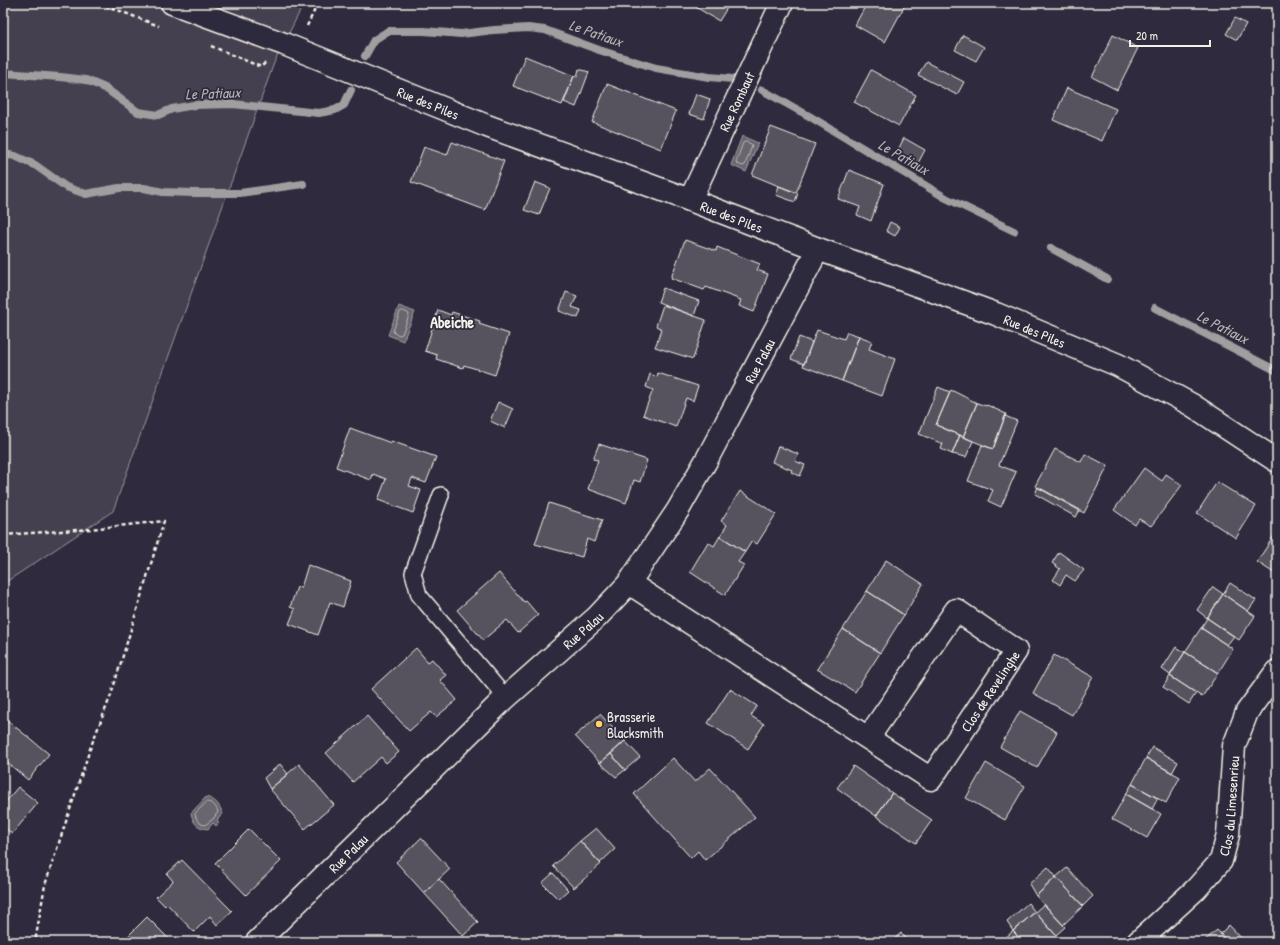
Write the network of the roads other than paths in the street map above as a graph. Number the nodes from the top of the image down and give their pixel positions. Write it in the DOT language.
graph roads {
  1 [pos="172,3"];
  2 [pos="782,3"];
  3 [pos="690,200"];
  4 [pos="818,249"];
  5 [pos="1277,461"];
  6 [pos="441,496"];
  7 [pos="629,583"];
  8 [pos="1277,671"];
  9 [pos="506,698"];
  10 [pos="868,738"];
  11 [pos="256,942"];
  12 [pos="1138,942"];
  1 -- 3 [label="street, Rue des Piles"];
  2 -- 3 [label="street, Rue Rombaut"];
  3 -- 4 [label="street, Rue des Piles"];
  4 -- 5 [label="street, Rue des Piles"];
  4 -- 7 [label="street, Rue Palau"];
  6 -- 9 [label="lane"];
  7 -- 9 [label="street, Rue Palau"];
  7 -- 10 [label="street, Clos de Revelinghe"];
  8 -- 12 [label="street, Clos du Limesenrieu"];
  9 -- 11 [label="street, Rue Palau"];
  10 -- 10 [label="street, Clos de Revelinghe"];
}
